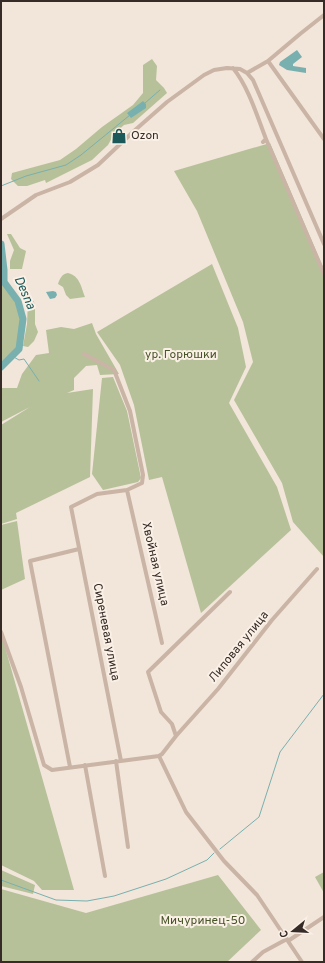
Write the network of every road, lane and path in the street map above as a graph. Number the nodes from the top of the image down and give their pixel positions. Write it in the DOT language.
graph roads {
  1 [pos="324,15"];
  2 [pos="268,61"];
  3 [pos="233,68"];
  4 [pos="248,73"];
  5 [pos="324,139"];
  6 [pos="1,219"];
  7 [pos="324,244"];
  8 [pos="324,274"];
  9 [pos="84,354"];
  10 [pos="127,490"];
  11 [pos="79,549"];
  12 [pos="317,569"];
  13 [pos="230,592"];
  14 [pos="1,632"];
  15 [pos="162,643"];
  16 [pos="176,736"];
  17 [pos="159,756"];
  18 [pos="116,761"];
  19 [pos="121,761"];
  20 [pos="85,765"];
  21 [pos="70,767"];
  22 [pos="128,847"];
  23 [pos="105,876"];
  24 [pos="324,917"];
  25 [pos="287,940"];
  26 [pos="252,962"];
  27 [pos="302,962"];
  1 -- 2 [label="street"];
  2 -- 4 [label="street"];
  2 -- 5 [label="street"];
  3 -- 4 [label="street"];
  3 -- 6 [label="street"];
  3 -- 8 [label="street"];
  4 -- 7 [label="street"];
  9 -- 10 [label="street"];
  10 -- 11 [label="street, Сиреневая улица"];
  10 -- 15 [label="street, Хвойная улица"];
  11 -- 19 [label="street, Сиреневая улица"];
  11 -- 21 [label="street"];
  12 -- 16 [label="street, Липовая улица"];
  13 -- 16 [label="street"];
  14 -- 21 [label="street"];
  16 -- 17 [label="street, Липовая улица"];
  17 -- 19 [label="street"];
  17 -- 25 [label="street"];
  18 -- 19 [label="street"];
  18 -- 20 [label="street"];
  18 -- 22 [label="street"];
  20 -- 21 [label="street"];
  20 -- 23 [label="street"];
  24 -- 25 [label="street"];
  25 -- 26 [label="street"];
  25 -- 27 [label="street"];
}
